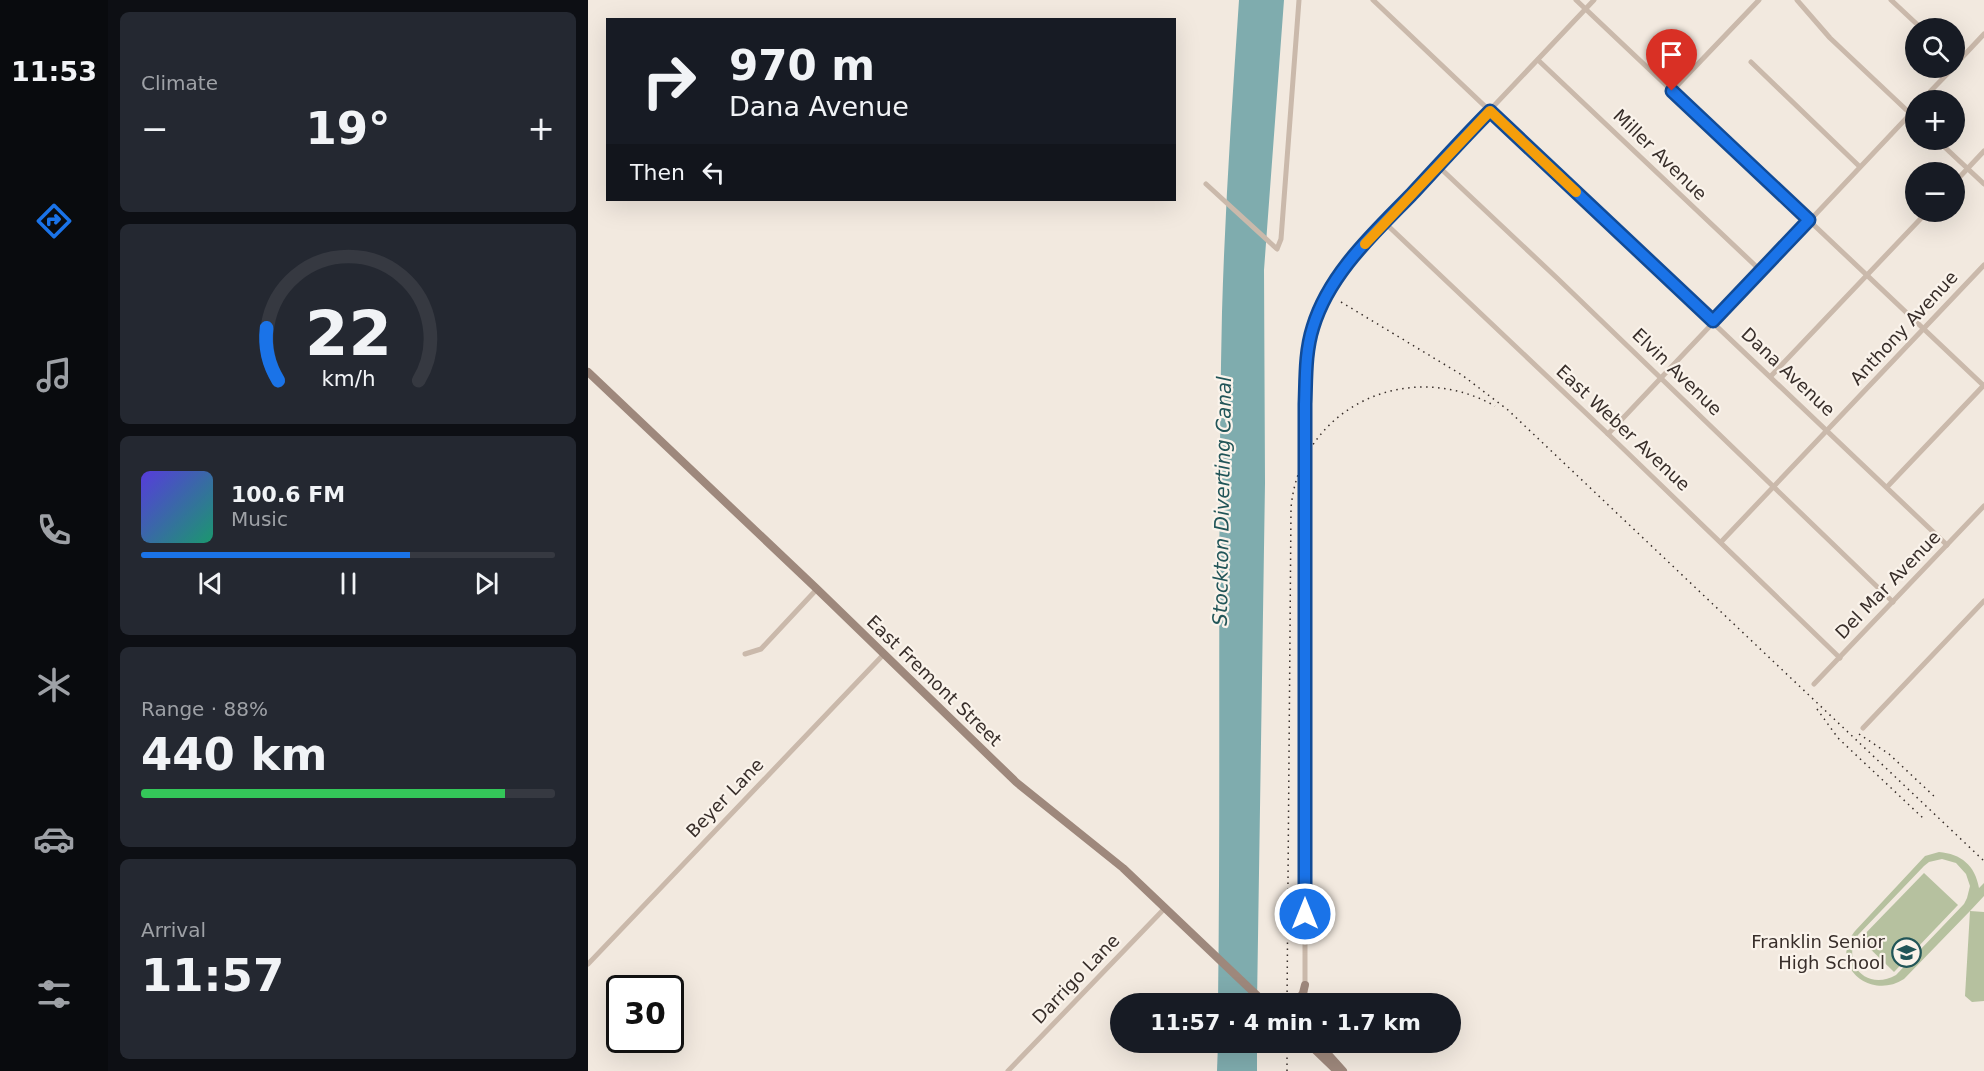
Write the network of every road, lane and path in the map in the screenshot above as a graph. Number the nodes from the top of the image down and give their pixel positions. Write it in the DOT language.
graph roads {
  1 [pos="1299,0"];
  2 [pos="1373,0"];
  3 [pos="1576,0"];
  4 [pos="1594,0"];
  5 [pos="1759,0"];
  6 [pos="1797,0"];
  7 [pos="1891,0"];
  8 [pos="1586,10"];
  9 [pos="1910,18"];
  10 [pos="1984,34"];
  11 [pos="1965,54"];
  12 [pos="1538,60"];
  13 [pos="1751,62"];
  14 [pos="1942,78"];
  15 [pos="1931,90"];
  16 [pos="1672,91"];
  17 [pos="1905,108"];
  18 [pos="1490,111"];
  19 [pos="1905,118"];
  20 [pos="1948,150"];
  21 [pos="1984,151"];
  22 [pos="1438,166"];
  23 [pos="1859,166"];
  24 [pos="1968,169"];
  25 [pos="1965,172"];
  26 [pos="1206,184"];
  27 [pos="1984,184"];
  28 [pos="1809,220"];
  29 [pos="1384,222"];
  30 [pos="1917,222"];
  31 [pos="1984,265"];
  32 [pos="1761,271"];
  33 [pos="1866,274"];
  34 [pos="1713,321"];
  35 [pos="1924,329"];
  36 [pos="588,372"];
  37 [pos="1771,376"];
  38 [pos="1661,378"];
  39 [pos="1984,385"];
  40 [pos="1827,430"];
  41 [pos="1608,434"];
  42 [pos="1887,486"];
  43 [pos="1774,487"];
  44 [pos="1984,506"];
  45 [pos="1721,543"];
  46 [pos="1947,545"];
  47 [pos="817,589"];
  48 [pos="1984,601"];
  49 [pos="1893,602"];
  50 [pos="744,654"];
  51 [pos="884,654"];
  52 [pos="1840,658"];
  53 [pos="1814,684"];
  54 [pos="1863,728"];
  55 [pos="1165,908"];
  56 [pos="588,964"];
  57 [pos="1305,985"];
  58 [pos="1255,993"];
  59 [pos="1303,993"];
  60 [pos="1305,993"];
  61 [pos="1318,1053"];
  62 [pos="1327,1053"];
  63 [pos="1008,1071"];
  64 [pos="1337,1071"];
  65 [pos="1343,1071"];
  1 -- 26 [label="street"];
  2 -- 18 [label="street, Dana Avenue"];
  3 -- 8 [label="street"];
  4 -- 8 [label="street"];
  5 -- 16 [label="street"];
  6 -- 17 [label="street"];
  7 -- 9 [label="street"];
  8 -- 12 [label="street"];
  8 -- 16 [label="street"];
  10 -- 11 [label="street"];
  12 -- 18 [label="street"];
  12 -- 32 [label="street, Miller Avenue"];
  13 -- 23 [label="street"];
  14 -- 15 [label="street"];
  16 -- 28 [label="street"];
  18 -- 22 [label="street"];
  18 -- 34 [label="street, Dana Avenue"];
  19 -- 23 [label="street"];
  20 -- 24 [label="street"];
  21 -- 24 [label="street"];
  22 -- 29 [label="street"];
  22 -- 38 [label="street, Elvin Avenue"];
  23 -- 28 [label="street"];
  24 -- 25 [label="street"];
  24 -- 27 [label="street"];
  28 -- 32 [label="street"];
  28 -- 33 [label="street"];
  29 -- 41 [label="street, East Weber Avenue"];
  29 -- 57 [label="street"];
  30 -- 33 [label="street"];
  31 -- 35 [label="street, Anthony Avenue"];
  32 -- 34 [label="street"];
  33 -- 35 [label="street"];
  33 -- 37 [label="street"];
  34 -- 37 [label="street, Dana Avenue"];
  34 -- 38 [label="street"];
  35 -- 39 [label="street"];
  35 -- 40 [label="street, Anthony Avenue"];
  36 -- 47 [label="main road, East Fremont Street"];
  37 -- 40 [label="street, Dana Avenue"];
  38 -- 41 [label="street"];
  38 -- 43 [label="street, Elvin Avenue"];
  39 -- 42 [label="street"];
  40 -- 42 [label="street, Dana Avenue"];
  40 -- 43 [label="street, Anthony Avenue"];
  41 -- 45 [label="street, East Weber Avenue"];
  42 -- 46 [label="street, Dana Avenue"];
  43 -- 45 [label="street, Anthony Avenue"];
  43 -- 49 [label="street, Elvin Avenue"];
  44 -- 46 [label="street, Del Mar Avenue"];
  45 -- 52 [label="street, East Weber Avenue"];
  46 -- 49 [label="street, Del Mar Avenue"];
  47 -- 50 [label="street"];
  47 -- 51 [label="main road, East Fremont Street"];
  48 -- 54 [label="street"];
  49 -- 52 [label="street, Del Mar Avenue"];
  51 -- 55 [label="main road, East Fremont Street"];
  51 -- 56 [label="street, Beyer Lane"];
  52 -- 53 [label="street, Del Mar Avenue"];
  55 -- 58 [label="main road, East Fremont Street"];
  55 -- 63 [label="street, Darrigo Lane"];
  57 -- 59 [label="main road"];
  57 -- 60 [label="street"];
  61 -- 64 [label="main road"];
  62 -- 65 [label="main road"];
}
